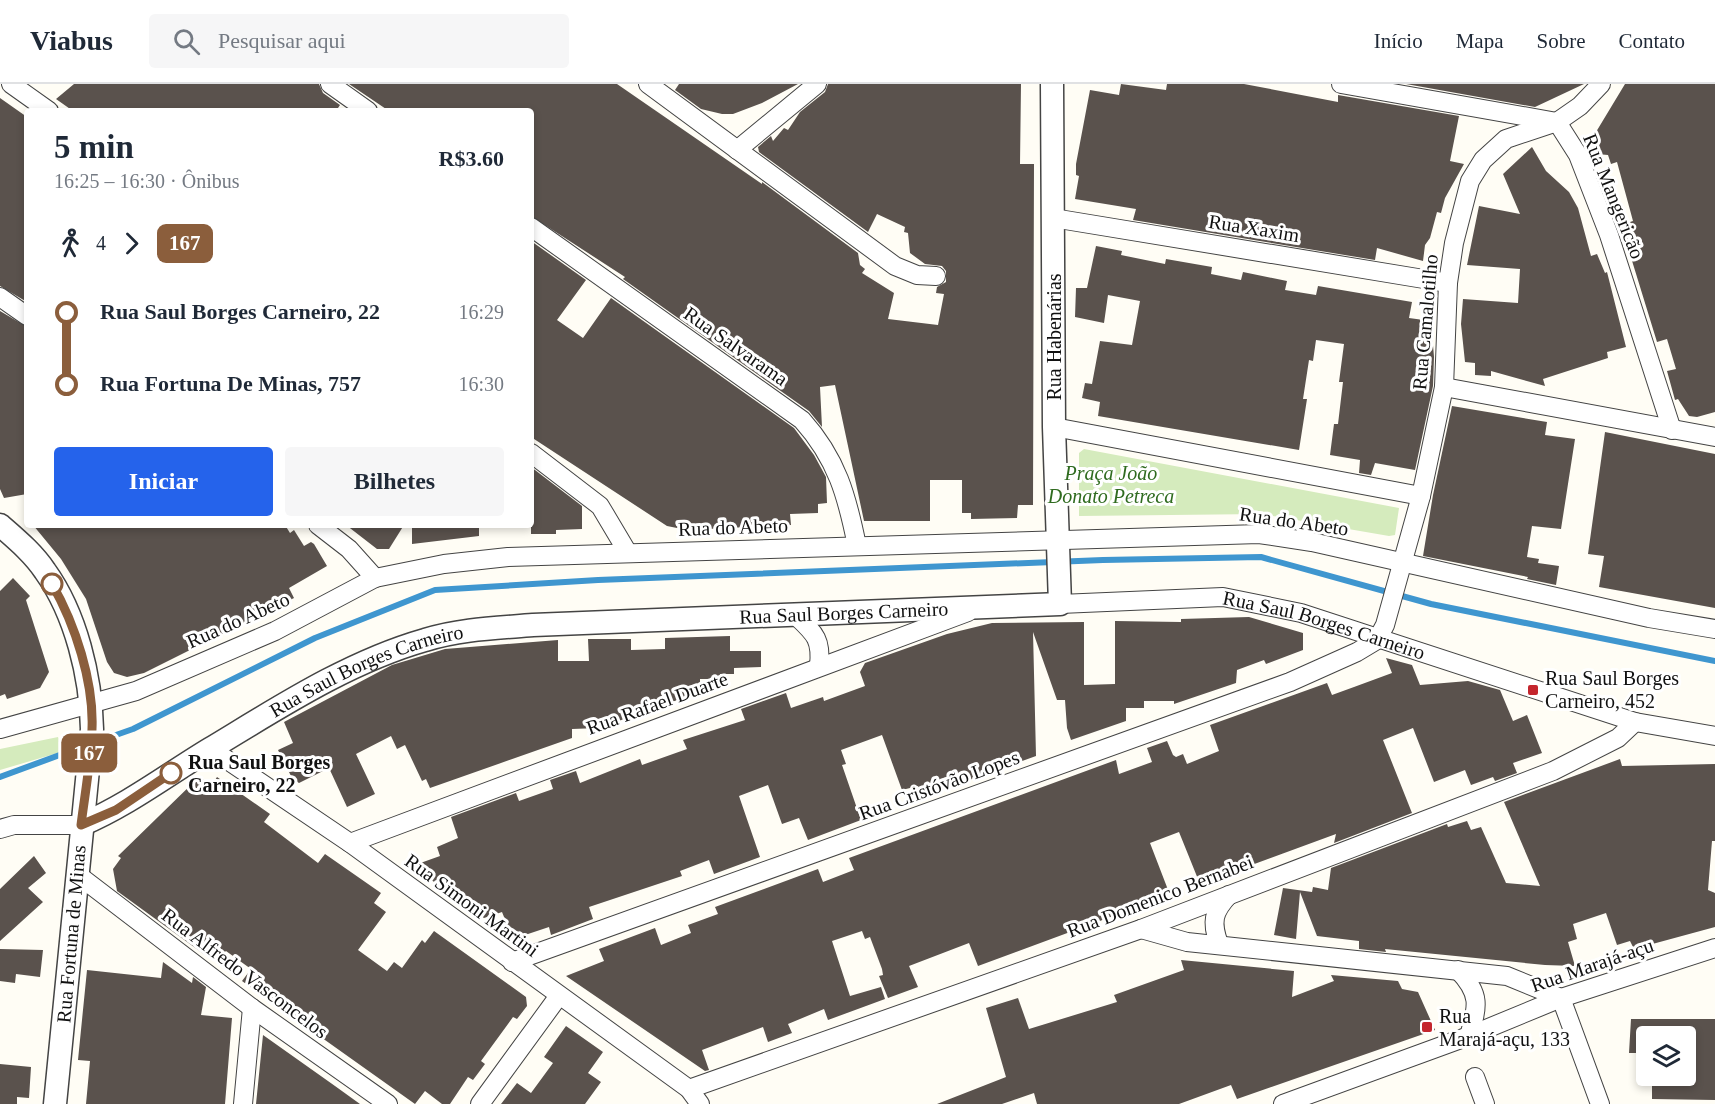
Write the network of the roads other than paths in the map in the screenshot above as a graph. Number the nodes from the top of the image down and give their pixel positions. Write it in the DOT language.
graph roads {
  1 [pos="12,84"];
  2 [pos="330,84"];
  3 [pos="648,84"];
  4 [pos="817,84"];
  5 [pos="1052,84"];
  6 [pos="1341,84"];
  7 [pos="1601,84"];
  8 [pos="45,108"];
  9 [pos="364,108"];
  10 [pos="1557,122"];
  11 [pos="737,150"];
  12 [pos="1053,218"];
  13 [pos="534,229"];
  14 [pos="936,276"];
  15 [pos="1448,283"];
  16 [pos="0,297"];
  17 [pos="24,314"];
  18 [pos="1444,387"];
  19 [pos="1054,427"];
  20 [pos="1672,430"];
  21 [pos="1715,437"];
  22 [pos="534,455"];
  23 [pos="1421,496"];
  24 [pos="0,525"];
  25 [pos="322,528"];
  26 [pos="857,546"];
  27 [pos="1059,546"];
  28 [pos="628,553"];
  29 [pos="1401,571"];
  30 [pos="375,578"];
  31 [pos="1060,597"];
  32 [pos="981,607"];
  33 [pos="794,614"];
  34 [pos="1715,629"];
  35 [pos="1381,632"];
  36 [pos="819,666"];
  37 [pos="92,704"];
  38 [pos="1635,722"];
  39 [pos="0,729"];
  40 [pos="1715,736"];
  41 [pos="211,749"];
  42 [pos="81,825"];
  43 [pos="0,829"];
  44 [pos="350,843"];
  45 [pos="78,875"];
  46 [pos="1229,895"];
  47 [pos="1141,929"];
  48 [pos="1219,944"];
  49 [pos="1715,948"];
  50 [pos="512,962"];
  51 [pos="1458,970"];
  52 [pos="558,997"];
  53 [pos="1562,998"];
  54 [pos="252,1008"];
  55 [pos="1469,1036"];
  56 [pos="1475,1077"];
  57 [pos="694,1097"];
  58 [pos="55,1104"];
  59 [pos="243,1104"];
  60 [pos="388,1104"];
  61 [pos="480,1104"];
  62 [pos="1283,1104"];
  63 [pos="1485,1104"];
  64 [pos="1600,1104"];
  1 -- 8 [label="street"];
  2 -- 9 [label="street"];
  3 -- 11 [label="street"];
  4 -- 11 [label="street"];
  5 -- 12 [label="street, Rua Habenárias"];
  6 -- 10 [label="street, Rua Mangericão"];
  7 -- 10 [label="street, Rua Camalotilho"];
  10 -- 15 [label="street, Rua Camalotilho"];
  10 -- 20 [label="street, Rua Mangericão"];
  11 -- 14 [label="street"];
  12 -- 15 [label="street, Rua Xaxim"];
  12 -- 19 [label="street, Rua Habenárias"];
  13 -- 26 [label="street, Rua Salvarama"];
  15 -- 18 [label="street, Rua Camalotilho"];
  16 -- 17 [label="street"];
  18 -- 20 [label="street"];
  18 -- 23 [label="street, Rua Camalotilho"];
  19 -- 23 [label="street"];
  19 -- 27 [label="street, Rua Habenárias"];
  20 -- 21 [label="street"];
  22 -- 28 [label="street"];
  23 -- 29 [label="street, Rua Camalotilho"];
  24 -- 37 [label="street"];
  25 -- 30 [label="street"];
  26 -- 27 [label="street, Rua do Abeto"];
  26 -- 28 [label="street, Rua do Abeto"];
  27 -- 29 [label="street, Rua do Abeto"];
  27 -- 31 [label="street, Rua Habenárias"];
  28 -- 30 [label="street, Rua do Abeto"];
  29 -- 34 [label="street, Rua do Abeto"];
  29 -- 35 [label="street, Rua Camalotilho"];
  30 -- 37 [label="street, Rua do Abeto"];
  31 -- 32 [label="street, Rua Saul Borges Carneiro"];
  31 -- 35 [label="street, Rua Saul Borges Carneiro"];
  32 -- 33 [label="street, Rua Saul Borges Carneiro"];
  32 -- 36 [label="street, Rua Rafael Duarte"];
  33 -- 36 [label="street"];
  33 -- 41 [label="street, Rua Saul Borges Carneiro"];
  35 -- 38 [label="street, Rua Saul Borges Carneiro"];
  35 -- 50 [label="street, Rua Cristóvão Lopes"];
  36 -- 44 [label="street, Rua Rafael Duarte"];
  37 -- 39 [label="street, Rua do Abeto"];
  37 -- 42 [label="street, Rua Fortuna de Minas"];
  38 -- 40 [label="street, Rua Saul Borges Carneiro"];
  38 -- 46 [label="street, Rua Domenico Bernabei"];
  41 -- 42 [label="street, Rua Saul Borges Carneiro"];
  41 -- 44 [label="street, Rua Simoni Martini"];
  42 -- 43 [label="street, Rua Saul Borges Carneiro"];
  42 -- 45 [label="street, Rua Fortuna de Minas"];
  44 -- 50 [label="street, Rua Simoni Martini"];
  45 -- 54 [label="street, Rua Alfredo Vasconcelos"];
  45 -- 58 [label="street, Rua Fortuna de Minas"];
  46 -- 47 [label="street, Rua Domenico Bernabei"];
  46 -- 48 [label="street"];
  47 -- 48 [label="street"];
  47 -- 57 [label="street, Rua Domenico Bernabei"];
  48 -- 51 [label="street"];
  49 -- 53 [label="street, Rua Marajá-açu"];
  50 -- 52 [label="street, Rua Simoni Martini"];
  51 -- 53 [label="street"];
  51 -- 55 [label="street"];
  52 -- 57 [label="street, Rua Simoni Martini"];
  52 -- 61 [label="street"];
  53 -- 55 [label="street, Rua Marajá-açu"];
  53 -- 64 [label="street"];
  54 -- 59 [label="street"];
  54 -- 60 [label="street, Rua Alfredo Vasconcelos"];
  55 -- 62 [label="street, Rua Marajá-açu"];
  56 -- 63 [label="street"];
}
